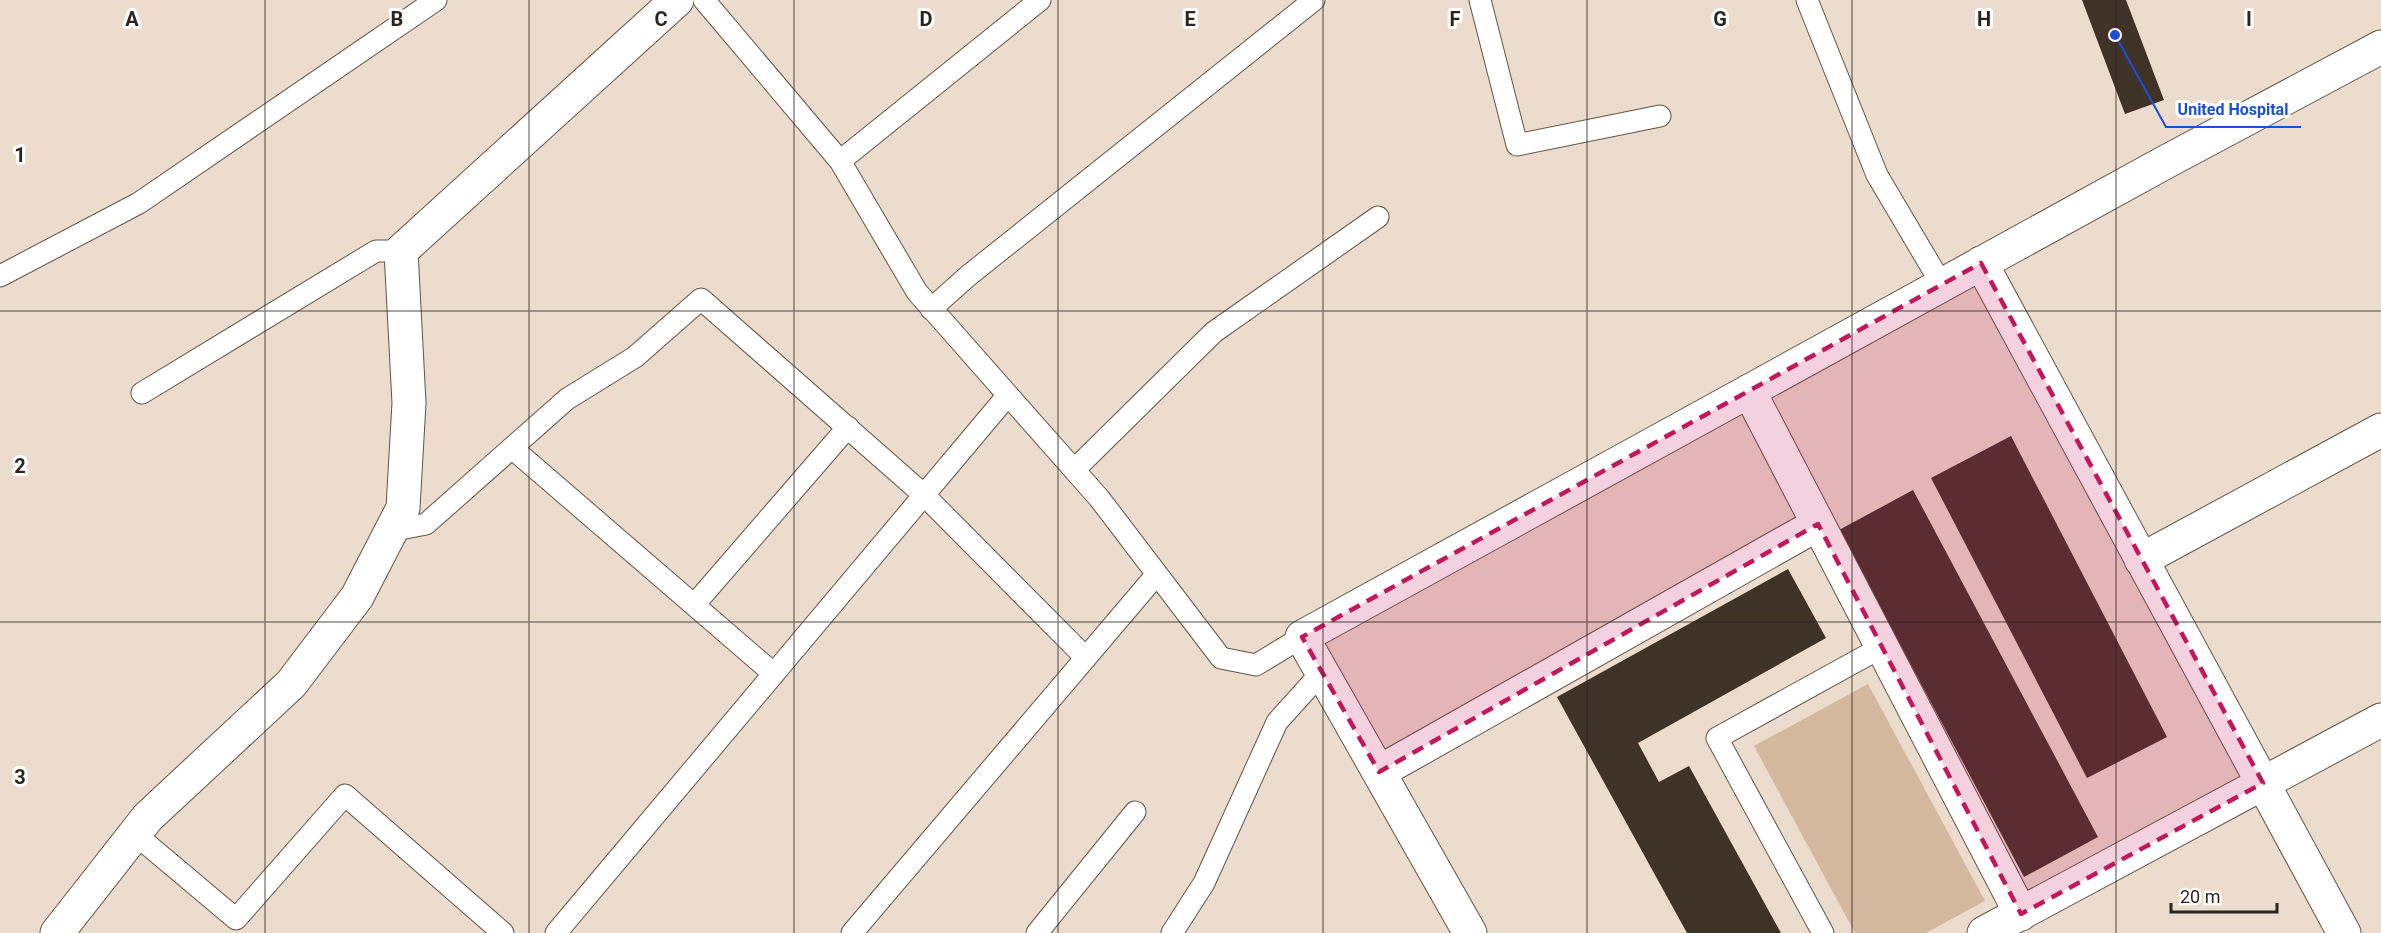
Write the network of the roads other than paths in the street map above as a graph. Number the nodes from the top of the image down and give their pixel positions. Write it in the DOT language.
graph roads {
  1 [pos="677,0"];
  2 [pos="704,0"];
  3 [pos="1040,0"];
  4 [pos="1314,0"];
  5 [pos="1480,0"];
  6 [pos="432,1"];
  7 [pos="1814,2"];
  8 [pos="2381,47"];
  9 [pos="1660,116"];
  10 [pos="840,161"];
  11 [pos="1378,217"];
  12 [pos="401,251"];
  13 [pos="1981,263"];
  14 [pos="0,276"];
  15 [pos="1942,285"];
  16 [pos="931,309"];
  17 [pos="1749,391"];
  18 [pos="142,393"];
  19 [pos="1008,395"];
  20 [pos="848,428"];
  21 [pos="2381,430"];
  22 [pos="512,448"];
  23 [pos="1074,470"];
  24 [pos="924,495"];
  25 [pos="1818,524"];
  26 [pos="390,531"];
  27 [pos="2141,560"];
  28 [pos="1157,574"];
  29 [pos="694,604"];
  30 [pos="1302,637"];
  31 [pos="1882,647"];
  32 [pos="1086,658"];
  33 [pos="1322,672"];
  34 [pos="774,674"];
  35 [pos="2381,720"];
  36 [pos="1378,772"];
  37 [pos="2263,783"];
  38 [pos="1135,812"];
  39 [pos="135,834"];
  40 [pos="2021,914"];
  41 [pos="57,933"];
  42 [pos="502,933"];
  43 [pos="556,933"];
  44 [pos="852,933"];
  45 [pos="1037,933"];
  46 [pos="1172,933"];
  47 [pos="1470,933"];
  48 [pos="1823,933"];
  49 [pos="1984,933"];
  50 [pos="2344,933"];
  1 -- 12 [label="street"];
  2 -- 10 [label="lane"];
  3 -- 10 [label="lane"];
  4 -- 16 [label="lane"];
  5 -- 9 [label="lane"];
  6 -- 14 [label="lane"];
  7 -- 15 [label="lane"];
  8 -- 13 [label="street"];
  10 -- 16 [label="lane"];
  11 -- 23 [label="lane"];
  12 -- 18 [label="lane"];
  12 -- 26 [label="street"];
  13 -- 15 [label="street"];
  13 -- 27 [label="street"];
  15 -- 17 [label="street"];
  16 -- 19 [label="lane"];
  17 -- 25 [label="street"];
  17 -- 30 [label="street"];
  19 -- 23 [label="lane"];
  19 -- 24 [label="lane"];
  20 -- 22 [label="lane"];
  20 -- 24 [label="lane"];
  20 -- 29 [label="lane"];
  21 -- 27 [label="street"];
  22 -- 26 [label="lane"];
  22 -- 29 [label="lane"];
  23 -- 28 [label="lane"];
  24 -- 32 [label="lane"];
  24 -- 34 [label="lane"];
  25 -- 31 [label="street"];
  25 -- 36 [label="street"];
  26 -- 39 [label="street"];
  27 -- 37 [label="street"];
  28 -- 30 [label="lane"];
  28 -- 32 [label="lane"];
  29 -- 34 [label="lane"];
  30 -- 33 [label="street"];
  31 -- 40 [label="street"];
  31 -- 48 [label="lane"];
  32 -- 44 [label="lane"];
  33 -- 36 [label="street"];
  33 -- 46 [label="lane"];
  34 -- 43 [label="lane"];
  35 -- 37 [label="street"];
  36 -- 47 [label="street"];
  37 -- 40 [label="street"];
  37 -- 50 [label="street"];
  38 -- 45 [label="lane"];
  39 -- 41 [label="street"];
  39 -- 42 [label="lane"];
  40 -- 49 [label="street"];
}
